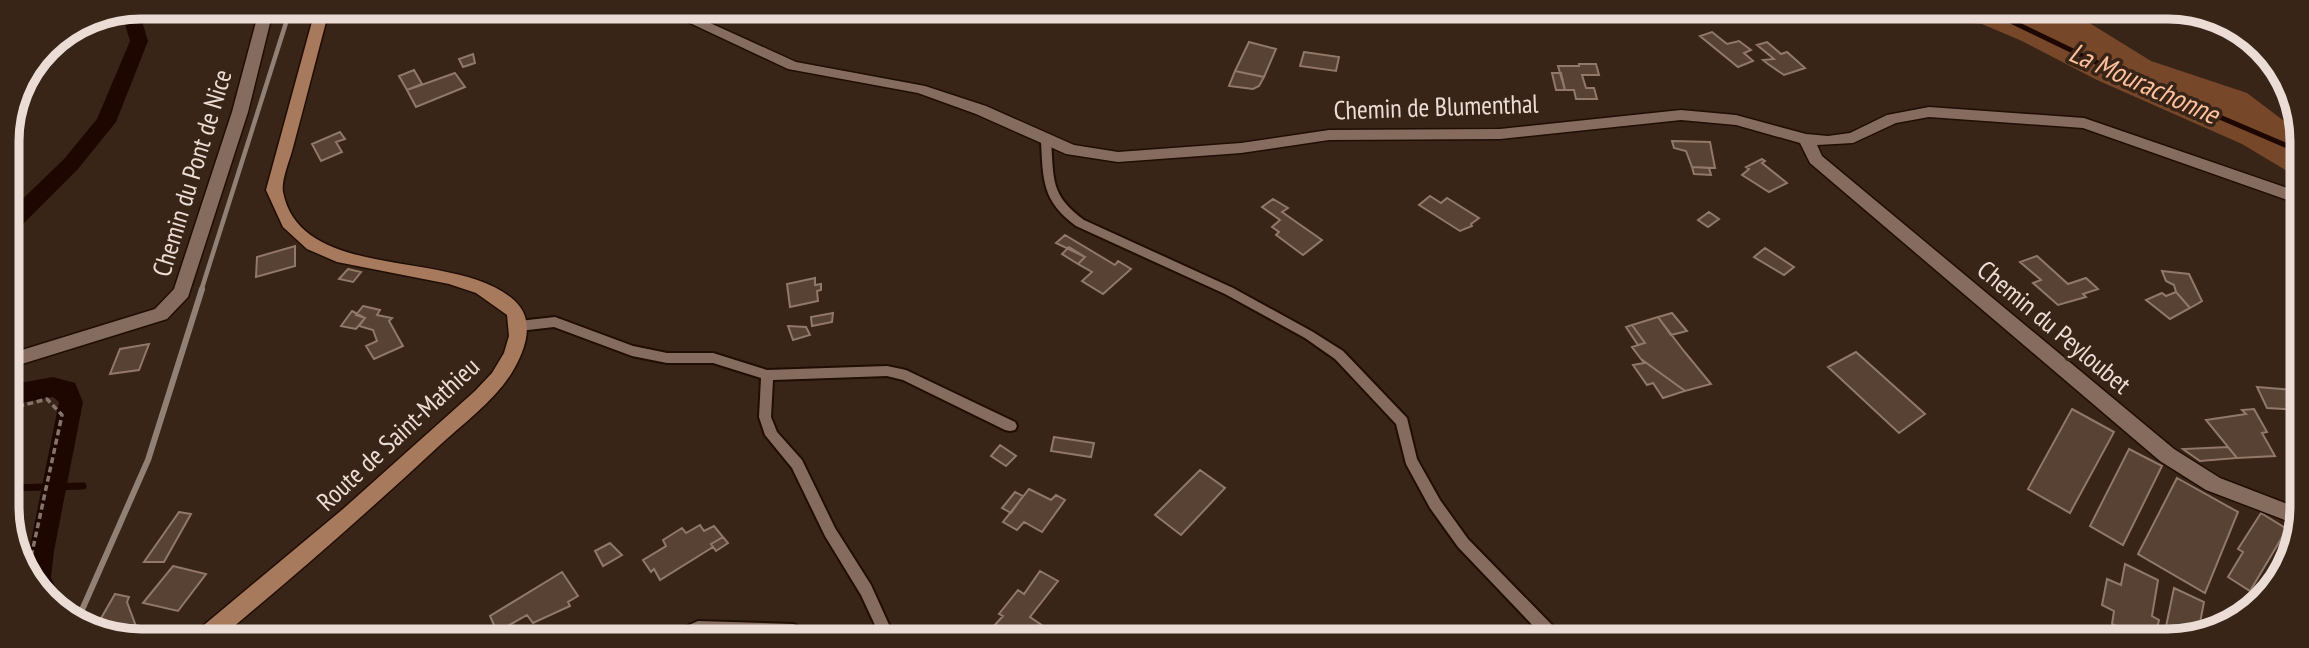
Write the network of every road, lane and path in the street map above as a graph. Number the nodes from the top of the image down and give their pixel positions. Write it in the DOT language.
graph roads {
  1 [pos="264,19"];
  2 [pos="320,19"];
  3 [pos="689,19"];
  4 [pos="1806,139"];
  5 [pos="1046,141"];
  6 [pos="2290,195"];
  7 [pos="519,326"];
  8 [pos="19,358"];
  9 [pos="767,375"];
  10 [pos="19,406"];
  11 [pos="1010,426"];
  12 [pos="2290,514"];
  13 [pos="31,558"];
  14 [pos="1545,628"];
  15 [pos="215,629"];
  16 [pos="696,629"];
  17 [pos="721,629"];
  18 [pos="883,629"];
  1 -- 8 [label="street, Chemin du Pont de Nice"];
  2 -- 7 [label="street"];
  3 -- 5 [label="street, Chemin de Blumenthal"];
  4 -- 5 [label="street, Chemin de Blumenthal"];
  4 -- 6 [label="street, Chemin de Blumenthal"];
  4 -- 12 [label="street, Chemin du Peyloubet"];
  5 -- 14 [label="lane"];
  7 -- 9 [label="lane"];
  7 -- 15 [label="street, Route de Saint-Mathieu"];
  9 -- 11 [label="lane"];
  9 -- 18 [label="lane"];
  10 -- 13 [label="path"];
  16 -- 17 [label="lane"];
}
